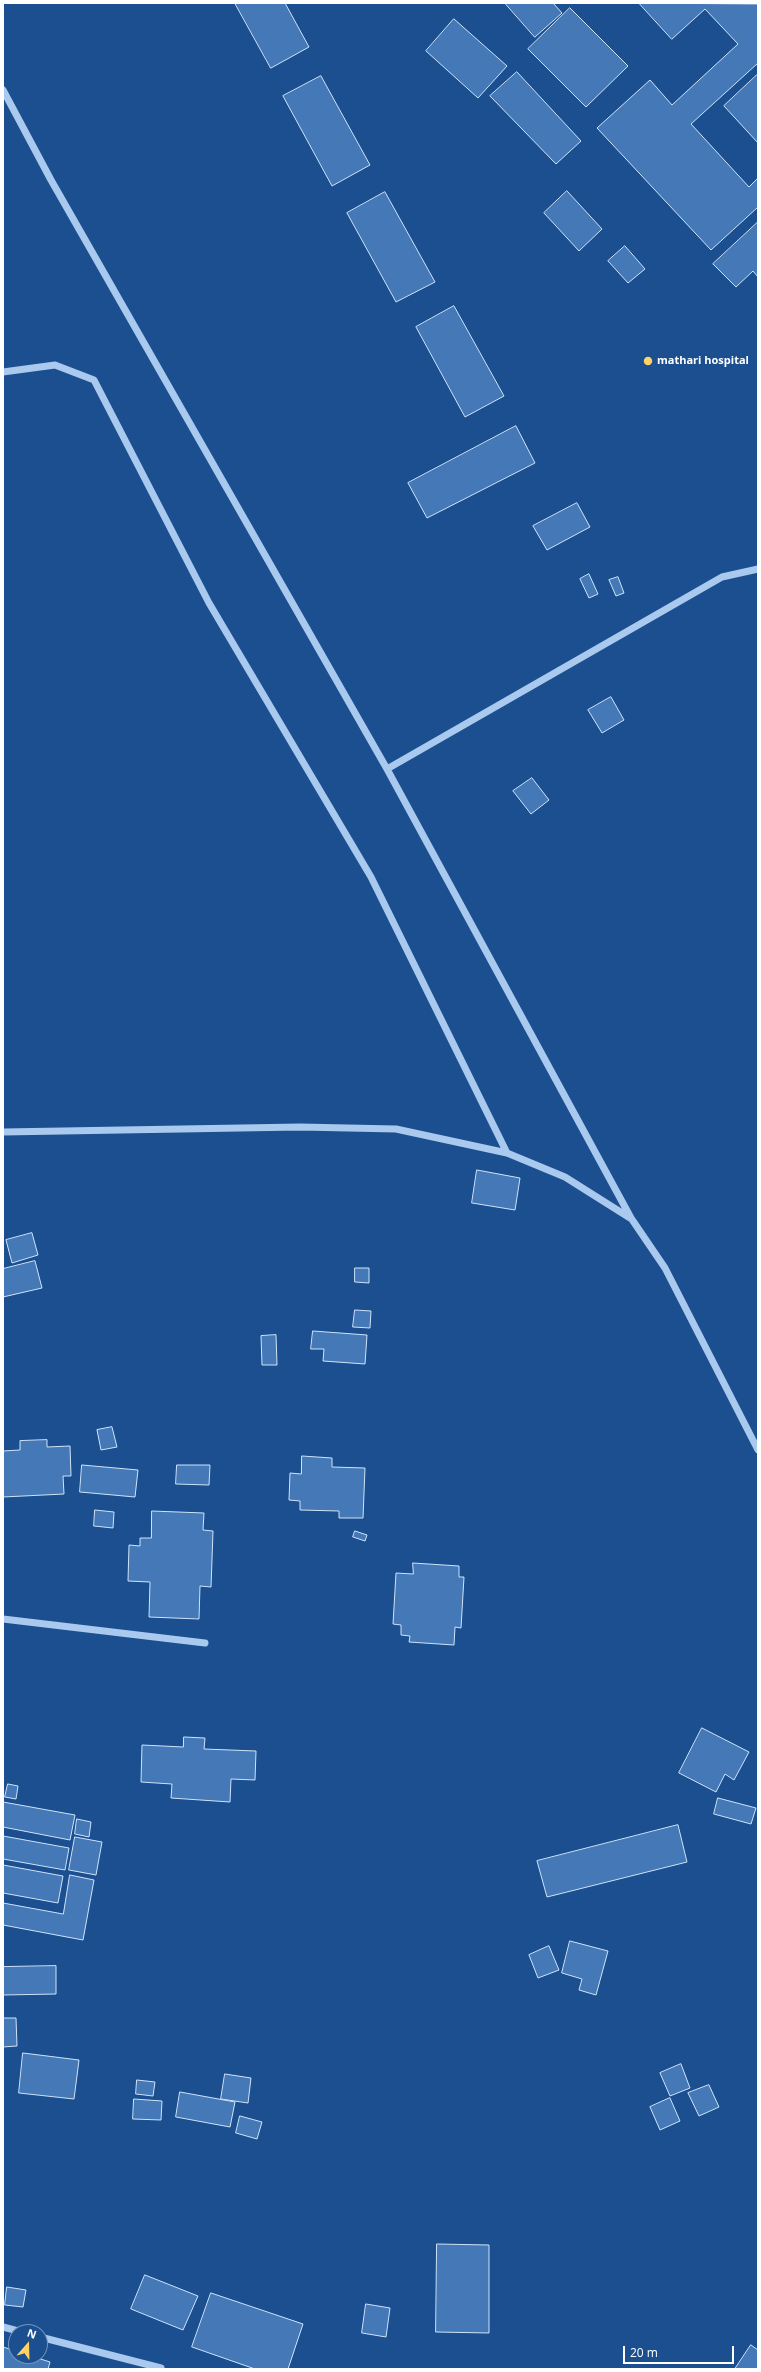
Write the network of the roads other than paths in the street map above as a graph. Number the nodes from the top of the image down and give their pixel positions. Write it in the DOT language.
graph roads {
  1 [pos="3,90"];
  2 [pos="3,372"];
  3 [pos="758,569"];
  4 [pos="387,769"];
  5 [pos="3,1132"];
  6 [pos="507,1153"];
  7 [pos="631,1218"];
  8 [pos="758,1450"];
  9 [pos="3,1619"];
  10 [pos="206,1643"];
  11 [pos="48,2339"];
  12 [pos="161,2368"];
  1 -- 4 [label="street"];
  2 -- 6 [label="street"];
  3 -- 4 [label="street"];
  4 -- 7 [label="street"];
  5 -- 6 [label="street"];
  6 -- 7 [label="street"];
  7 -- 8 [label="street"];
  9 -- 10 [label="street"];
  11 -- 12 [label="street"];
}
